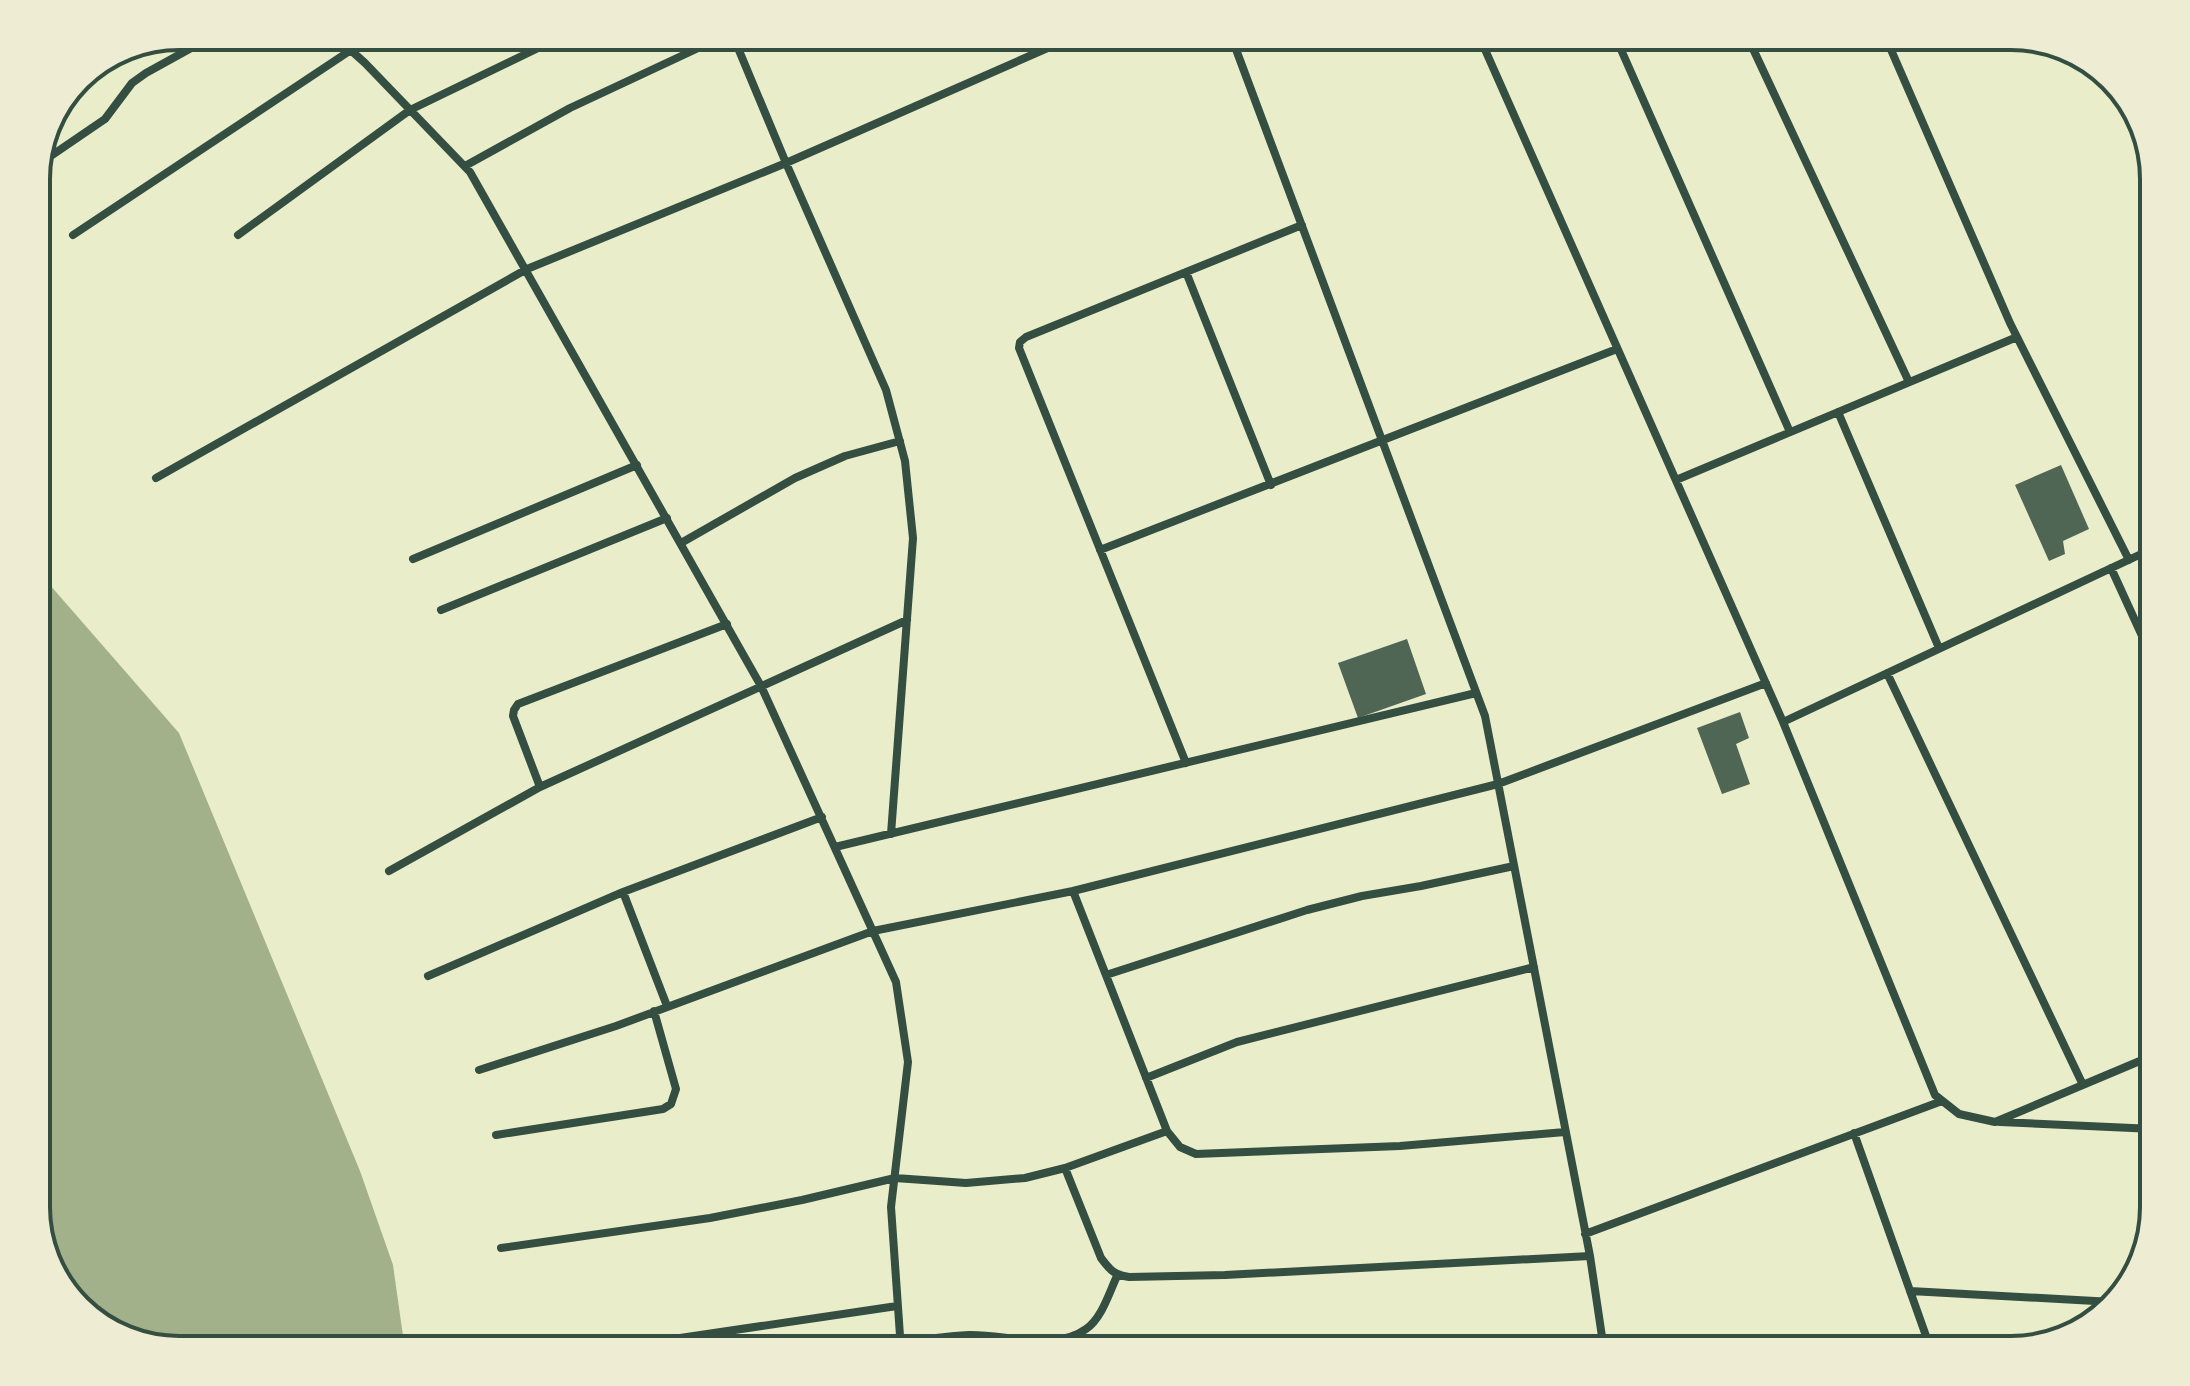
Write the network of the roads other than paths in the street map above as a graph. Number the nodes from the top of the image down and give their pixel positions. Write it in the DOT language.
graph roads {
  1 [pos="188,50"];
  2 [pos="351,50"];
  3 [pos="534,50"];
  4 [pos="694,50"];
  5 [pos="739,50"];
  6 [pos="1043,50"];
  7 [pos="1236,50"];
  8 [pos="1485,50"];
  9 [pos="1621,50"];
  10 [pos="1754,50"];
  11 [pos="1891,50"];
  12 [pos="410,110"];
  13 [pos="52,155"];
  14 [pos="786,163"];
  15 [pos="465,166"];
  16 [pos="1302,225"];
  17 [pos="73,235"];
  18 [pos="238,235"];
  19 [pos="527,269"];
  20 [pos="1186,272"];
  21 [pos="2017,337"];
  22 [pos="1617,349"];
  23 [pos="1909,382"];
  24 [pos="1838,412"];
  25 [pos="1790,432"];
  26 [pos="900,441"];
  27 [pos="1382,441"];
  28 [pos="637,465"];
  29 [pos="156,478"];
  30 [pos="1676,480"];
  31 [pos="1271,485"];
  32 [pos="667,518"];
  33 [pos="681,543"];
  34 [pos="1100,550"];
  35 [pos="2140,555"];
  36 [pos="413,559"];
  37 [pos="2129,560"];
  38 [pos="2111,568"];
  39 [pos="441,610"];
  40 [pos="907,620"];
  41 [pos="727,624"];
  42 [pos="2140,631"];
  43 [pos="1939,648"];
  44 [pos="1887,673"];
  45 [pos="1766,683"];
  46 [pos="761,686"];
  47 [pos="1476,693"];
  48 [pos="1783,722"];
  49 [pos="1186,763"];
  50 [pos="1498,784"];
  51 [pos="540,787"];
  52 [pos="822,817"];
  53 [pos="891,834"];
  54 [pos="835,847"];
  55 [pos="1514,866"];
  56 [pos="389,871"];
  57 [pos="1073,891"];
  58 [pos="623,892"];
  59 [pos="873,931"];
  60 [pos="1534,967"];
  61 [pos="1106,975"];
  62 [pos="428,976"];
  63 [pos="667,1006"];
  64 [pos="654,1011"];
  65 [pos="2140,1061"];
  66 [pos="479,1070"];
  67 [pos="1146,1078"];
  68 [pos="2083,1085"];
  69 [pos="1942,1101"];
  70 [pos="1995,1122"];
  71 [pos="2140,1128"];
  72 [pos="1167,1131"];
  73 [pos="1565,1132"];
  74 [pos="1854,1133"];
  75 [pos="496,1135"];
  76 [pos="1065,1168"];
  77 [pos="895,1178"];
  78 [pos="1585,1234"];
  79 [pos="501,1248"];
  80 [pos="1590,1256"];
  81 [pos="1117,1276"];
  82 [pos="1910,1291"];
  83 [pos="2099,1301"];
  84 [pos="897,1306"];
  85 [pos="694,1336"];
  86 [pos="899,1336"];
  87 [pos="962,1336"];
  88 [pos="986,1336"];
  89 [pos="1075,1336"];
  90 [pos="1602,1336"];
  91 [pos="1926,1336"];
  1 -- 13 [label="street"];
  2 -- 12 [label="street"];
  2 -- 17 [label="street"];
  3 -- 12 [label="street"];
  4 -- 15 [label="street"];
  5 -- 14 [label="street"];
  6 -- 14 [label="street"];
  7 -- 16 [label="street"];
  8 -- 22 [label="street"];
  9 -- 25 [label="street"];
  10 -- 23 [label="street"];
  11 -- 21 [label="street"];
  12 -- 15 [label="street"];
  12 -- 18 [label="street"];
  14 -- 19 [label="street"];
  14 -- 26 [label="street"];
  15 -- 19 [label="street"];
  16 -- 20 [label="street"];
  16 -- 27 [label="street"];
  19 -- 28 [label="street"];
  19 -- 29 [label="street"];
  20 -- 31 [label="street"];
  20 -- 34 [label="street"];
  21 -- 23 [label="street"];
  21 -- 37 [label="street"];
  22 -- 27 [label="street"];
  22 -- 30 [label="street"];
  23 -- 24 [label="street"];
  24 -- 25 [label="street"];
  24 -- 43 [label="street"];
  25 -- 30 [label="street"];
  26 -- 33 [label="street"];
  26 -- 40 [label="street"];
  27 -- 31 [label="street"];
  27 -- 47 [label="street"];
  28 -- 32 [label="street"];
  28 -- 36 [label="street"];
  30 -- 45 [label="street"];
  31 -- 34 [label="street"];
  32 -- 33 [label="street"];
  32 -- 39 [label="street"];
  33 -- 41 [label="street"];
  34 -- 49 [label="street"];
  35 -- 37 [label="street"];
  37 -- 38 [label="street"];
  38 -- 42 [label="street"];
  38 -- 43 [label="street"];
  40 -- 46 [label="street"];
  40 -- 53 [label="street"];
  41 -- 46 [label="street"];
  41 -- 51 [label="street"];
  43 -- 44 [label="street"];
  44 -- 48 [label="street"];
  44 -- 68 [label="street"];
  45 -- 48 [label="street"];
  45 -- 50 [label="street"];
  46 -- 51 [label="street"];
  46 -- 52 [label="street"];
  47 -- 49 [label="street"];
  47 -- 50 [label="street"];
  48 -- 69 [label="street"];
  49 -- 53 [label="street"];
  50 -- 55 [label="street"];
  50 -- 57 [label="street"];
  51 -- 56 [label="street"];
  52 -- 54 [label="street"];
  52 -- 58 [label="street"];
  53 -- 54 [label="street"];
  54 -- 59 [label="street"];
  55 -- 60 [label="street"];
  55 -- 61 [label="street"];
  57 -- 59 [label="street"];
  57 -- 61 [label="street"];
  58 -- 62 [label="street"];
  58 -- 63 [label="street"];
  59 -- 63 [label="street"];
  59 -- 77 [label="street"];
  60 -- 67 [label="street"];
  60 -- 73 [label="street"];
  61 -- 67 [label="street"];
  63 -- 64 [label="street"];
  64 -- 66 [label="street"];
  64 -- 75 [label="street"];
  65 -- 68 [label="street"];
  67 -- 72 [label="street"];
  68 -- 70 [label="street"];
  69 -- 70 [label="street"];
  69 -- 74 [label="street"];
  70 -- 71 [label="street"];
  72 -- 73 [label="street"];
  72 -- 76 [label="street"];
  73 -- 78 [label="street"];
  74 -- 78 [label="street"];
  74 -- 82 [label="street"];
  76 -- 77 [label="street"];
  76 -- 81 [label="street"];
  77 -- 79 [label="street"];
  77 -- 84 [label="street"];
  78 -- 80 [label="street"];
  80 -- 81 [label="street"];
  80 -- 90 [label="street"];
  81 -- 89 [label="street"];
  82 -- 83 [label="street"];
  82 -- 91 [label="street"];
  84 -- 85 [label="street"];
  84 -- 86 [label="street"];
  87 -- 88 [label="street"];
}
